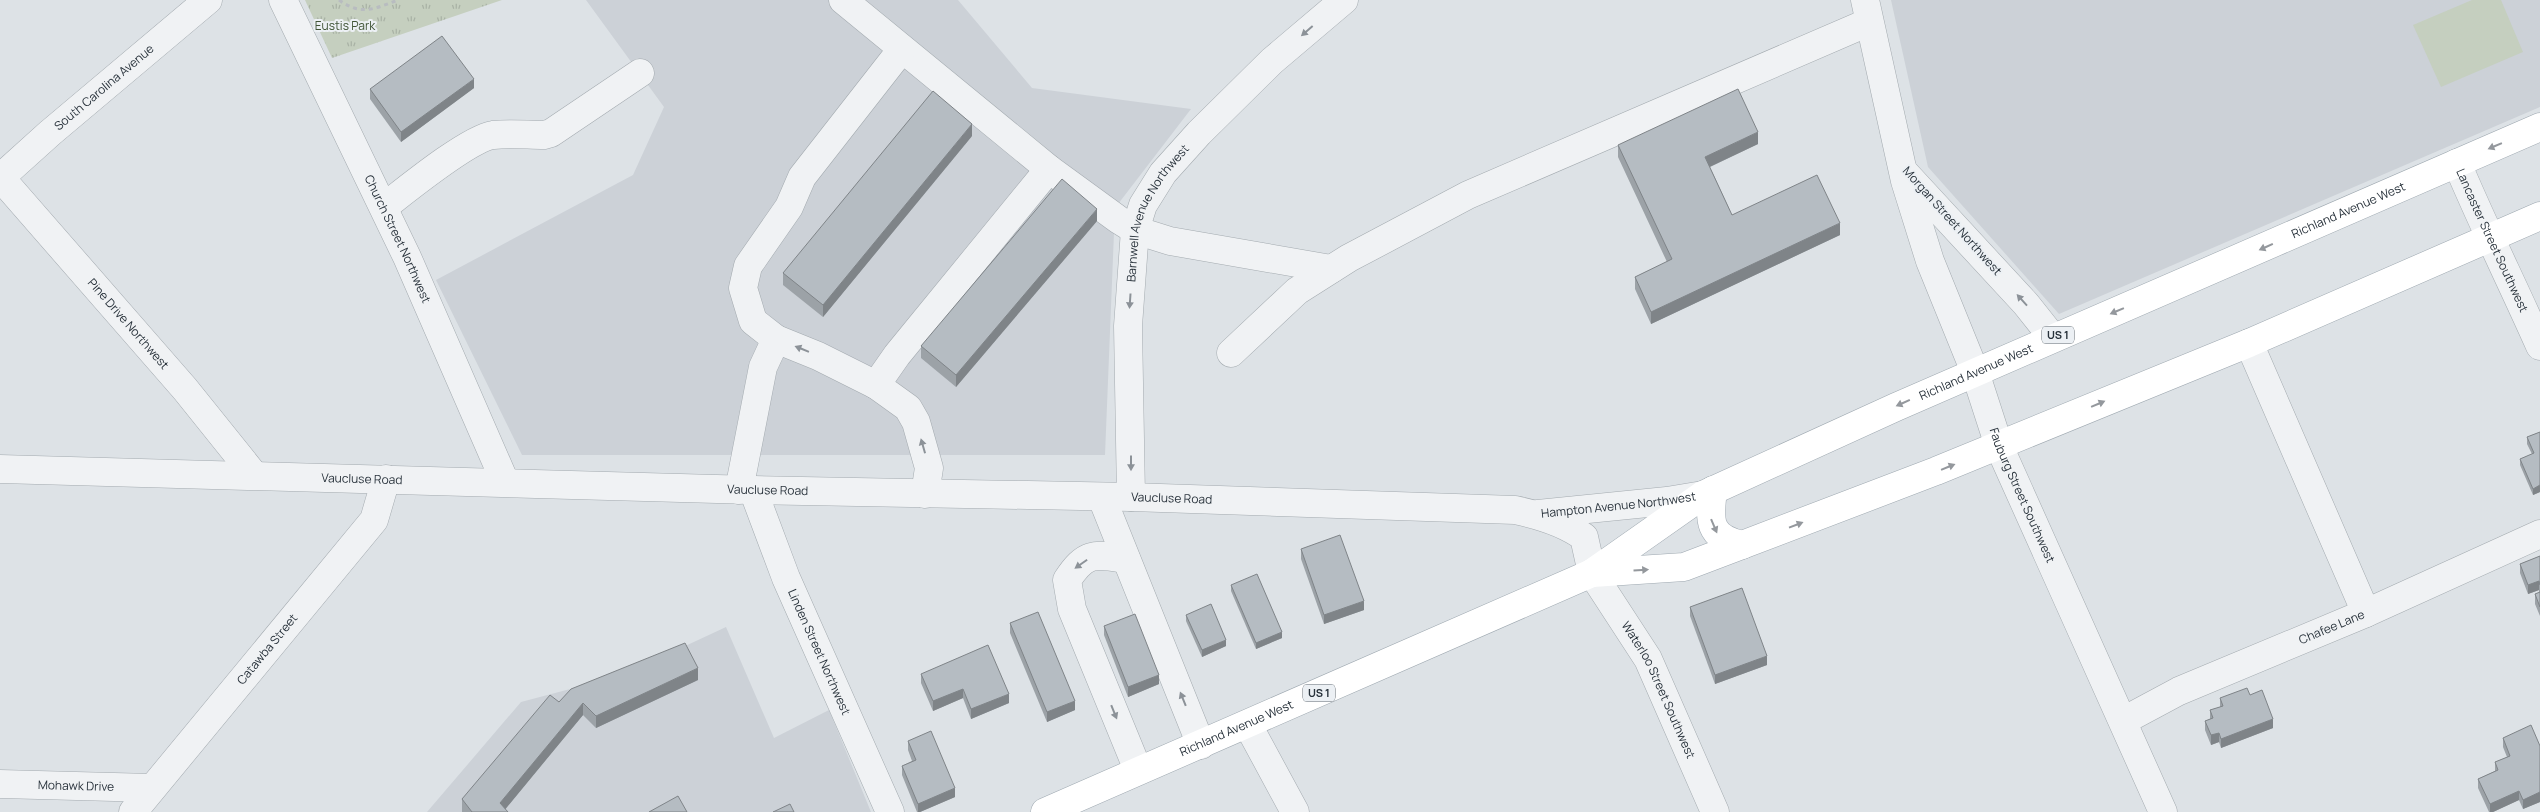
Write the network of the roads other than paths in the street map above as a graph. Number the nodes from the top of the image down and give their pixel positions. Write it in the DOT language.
graph roads {
  1 [pos="208,0"];
  2 [pos="283,0"];
  3 [pos="843,0"];
  4 [pos="1344,0"];
  5 [pos="1867,11"];
  6 [pos="902,49"];
  7 [pos="640,73"];
  8 [pos="2540,127"];
  9 [pos="2457,163"];
  10 [pos="1049,170"];
  11 [pos="1902,170"];
  12 [pos="0,177"];
  13 [pos="384,208"];
  14 [pos="2540,216"];
  15 [pos="1135,230"];
  16 [pos="2489,238"];
  17 [pos="1331,270"];
  18 [pos="776,338"];
  19 [pos="2052,338"];
  20 [pos="2250,343"];
  21 [pos="2540,346"];
  22 [pos="1231,353"];
  23 [pos="1975,372"];
  24 [pos="876,385"];
  25 [pos="1999,446"];
  26 [pos="0,469"];
  27 [pos="254,474"];
  28 [pos="386,479"];
  29 [pos="506,482"];
  30 [pos="746,490"];
  31 [pos="1708,492"];
  32 [pos="925,494"];
  33 [pos="1131,497"];
  34 [pos="1102,498"];
  35 [pos="1534,514"];
  36 [pos="2540,534"];
  37 [pos="1742,545"];
  38 [pos="1126,559"];
  39 [pos="1592,573"];
  40 [pos="2366,613"];
  41 [pos="2122,721"];
  42 [pos="1248,724"];
  43 [pos="1201,745"];
  44 [pos="1138,770"];
  45 [pos="0,784"];
  46 [pos="152,788"];
  47 [pos="133,812"];
  48 [pos="890,812"];
  49 [pos="1045,812"];
  50 [pos="1295,812"];
  51 [pos="1715,812"];
  52 [pos="2163,812"];
  1 -- 12 [label="street, South Carolina Avenue"];
  2 -- 13 [label="street, Church Street Northwest"];
  3 -- 6 [label="street"];
  4 -- 15 [label="street, Barnwell Avenue Northwest, one-way"];
  5 -- 11 [label="street, Morgan Street Northwest"];
  5 -- 17 [label="street"];
  6 -- 10 [label="street"];
  6 -- 18 [label="street"];
  7 -- 13 [label="street"];
  8 -- 9 [label="main road, Richland Avenue West / US 1, one-way"];
  9 -- 16 [label="street, Lancaster Street Southwest"];
  9 -- 19 [label="main road, Richland Avenue West / US 1, one-way"];
  10 -- 15 [label="street"];
  10 -- 24 [label="street"];
  19 -- 11 [label="street, Morgan Street Northwest, one-way"];
  11 -- 23 [label="street, Fauburg Street Southwest"];
  12 -- 27 [label="street, Pine Drive Northwest"];
  13 -- 29 [label="street, Church Street Northwest"];
  14 -- 16 [label="main road, Richland Avenue West / US 1"];
  15 -- 17 [label="street"];
  15 -- 33 [label="street, Barnwell Avenue Northwest, one-way"];
  16 -- 20 [label="main road, Richland Avenue West / US 1"];
  16 -- 21 [label="street, Lancaster Street Southwest"];
  17 -- 22 [label="street"];
  24 -- 18 [label="street, one-way"];
  18 -- 30 [label="street"];
  19 -- 23 [label="main road, Richland Avenue West / US 1"];
  25 -- 20 [label="main road, Richland Avenue West / US 1, one-way"];
  20 -- 40 [label="street"];
  23 -- 25 [label="street, Fauburg Street Southwest"];
  23 -- 31 [label="main road, Richland Avenue West / US 1, one-way"];
  32 -- 24 [label="street, one-way"];
  37 -- 25 [label="main road, Richland Avenue West / US 1, one-way"];
  25 -- 41 [label="street, Fauburg Street Southwest"];
  26 -- 27 [label="street, Vaucluse Road"];
  27 -- 28 [label="street, Vaucluse Road"];
  28 -- 29 [label="street, Vaucluse Road"];
  28 -- 46 [label="street, Catawba Street"];
  29 -- 30 [label="street, Vaucluse Road"];
  30 -- 32 [label="street, Vaucluse Road"];
  30 -- 48 [label="street, Linden Street Northwest"];
  31 -- 35 [label="street, Hampton Avenue Northwest"];
  31 -- 37 [label="main road, one-way"];
  31 -- 39 [label="main road, Richland Avenue West / US 1"];
  32 -- 34 [label="street, Vaucluse Road"];
  33 -- 34 [label="street, Vaucluse Road"];
  33 -- 35 [label="street, Vaucluse Road"];
  34 -- 38 [label="street"];
  35 -- 39 [label="street"];
  36 -- 40 [label="street, Chafee Lane"];
  39 -- 37 [label="main road, Richland Avenue West / US 1, one-way"];
  43 -- 38 [label="street, one-way"];
  38 -- 44 [label="street, one-way"];
  39 -- 42 [label="main road, Richland Avenue West / US 1"];
  39 -- 51 [label="street, Waterloo Street Southwest"];
  40 -- 41 [label="street, Chafee Lane"];
  41 -- 52 [label="street, Fauburg Street Southwest"];
  42 -- 43 [label="main road, Richland Avenue West / US 1"];
  42 -- 50 [label="street"];
  43 -- 44 [label="main road, Richland Avenue West / US 1"];
  44 -- 49 [label="main road, Richland Avenue West / US 1"];
  45 -- 46 [label="street, Mohawk Drive"];
  46 -- 47 [label="street, Catawba Street"];
}
